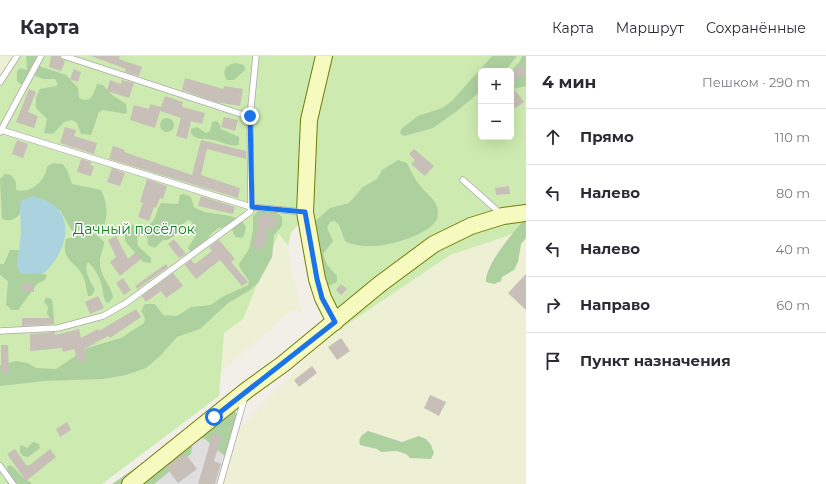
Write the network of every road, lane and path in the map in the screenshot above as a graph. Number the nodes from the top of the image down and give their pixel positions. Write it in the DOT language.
graph roads {
  1 [pos="17,56"];
  2 [pos="41,56"];
  3 [pos="64,56"];
  4 [pos="256,56"];
  5 [pos="324,56"];
  6 [pos="0,82"];
  7 [pos="250,116"];
  8 [pos="1,131"];
  9 [pos="463,180"];
  10 [pos="252,207"];
  11 [pos="305,212"];
  12 [pos="526,213"];
  13 [pos="503,216"];
  14 [pos="335,322"];
  15 [pos="0,331"];
  16 [pos="247,390"];
  17 [pos="0,466"];
  18 [pos="13,484"];
  19 [pos="130,484"];
  20 [pos="220,484"];
  1 -- 6 [label="lane"];
  2 -- 8 [label="lane"];
  3 -- 7 [label="lane"];
  4 -- 7 [label="lane"];
  5 -- 11 [label="main road"];
  7 -- 10 [label="lane"];
  8 -- 10 [label="lane"];
  9 -- 13 [label="lane"];
  10 -- 11 [label="lane"];
  10 -- 15 [label="lane"];
  11 -- 14 [label="main road"];
  12 -- 13 [label="main road"];
  13 -- 14 [label="main road"];
  14 -- 16 [label="main road"];
  16 -- 19 [label="main road"];
  16 -- 20 [label="lane"];
  17 -- 18 [label="lane"];
}
